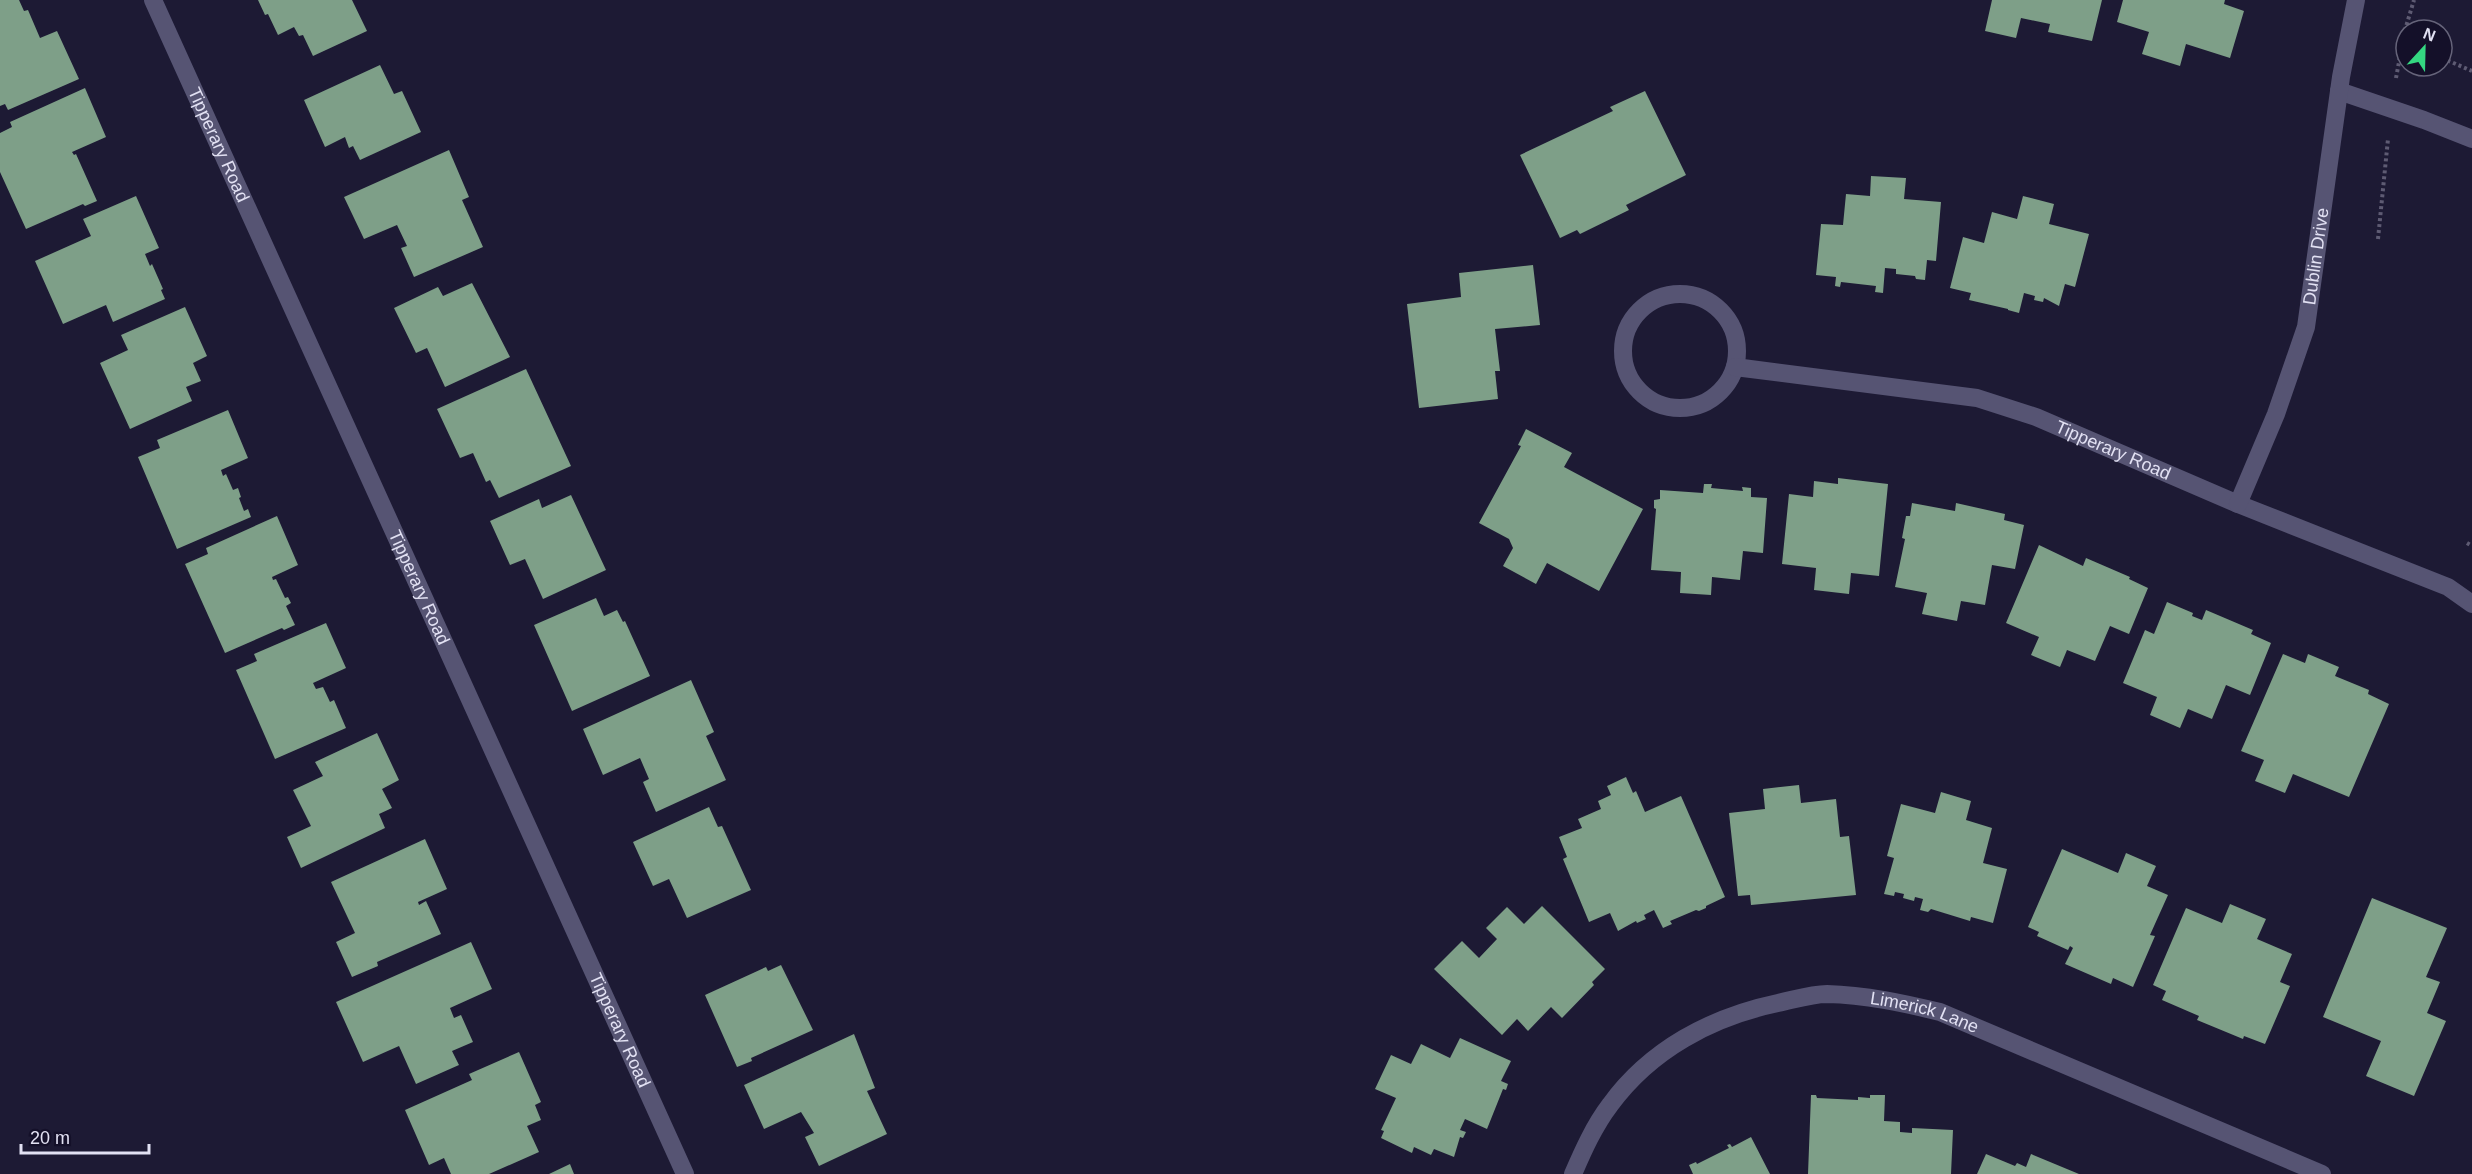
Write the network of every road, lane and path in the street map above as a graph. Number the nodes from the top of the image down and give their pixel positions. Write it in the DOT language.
graph roads {
  1 [pos="153,0"];
  2 [pos="2356,0"];
  3 [pos="2454,63"];
  4 [pos="2472,71"];
  5 [pos="2339,91"];
  6 [pos="2472,139"];
  7 [pos="1736,367"];
  8 [pos="2238,504"];
  9 [pos="2472,604"];
  10 [pos="685,1174"];
  11 [pos="1573,1174"];
  12 [pos="2322,1174"];
  1 -- 10 [label="street, Tipperary Road"];
  2 -- 5 [label="street, Dublin Drive"];
  3 -- 4 [label="path"];
  5 -- 6 [label="street"];
  5 -- 8 [label="street, Dublin Drive"];
  7 -- 7 [label="street"];
  7 -- 8 [label="street, Tipperary Road"];
  8 -- 9 [label="street, Tipperary Road"];
  11 -- 12 [label="street, Limerick Lane"];
}
